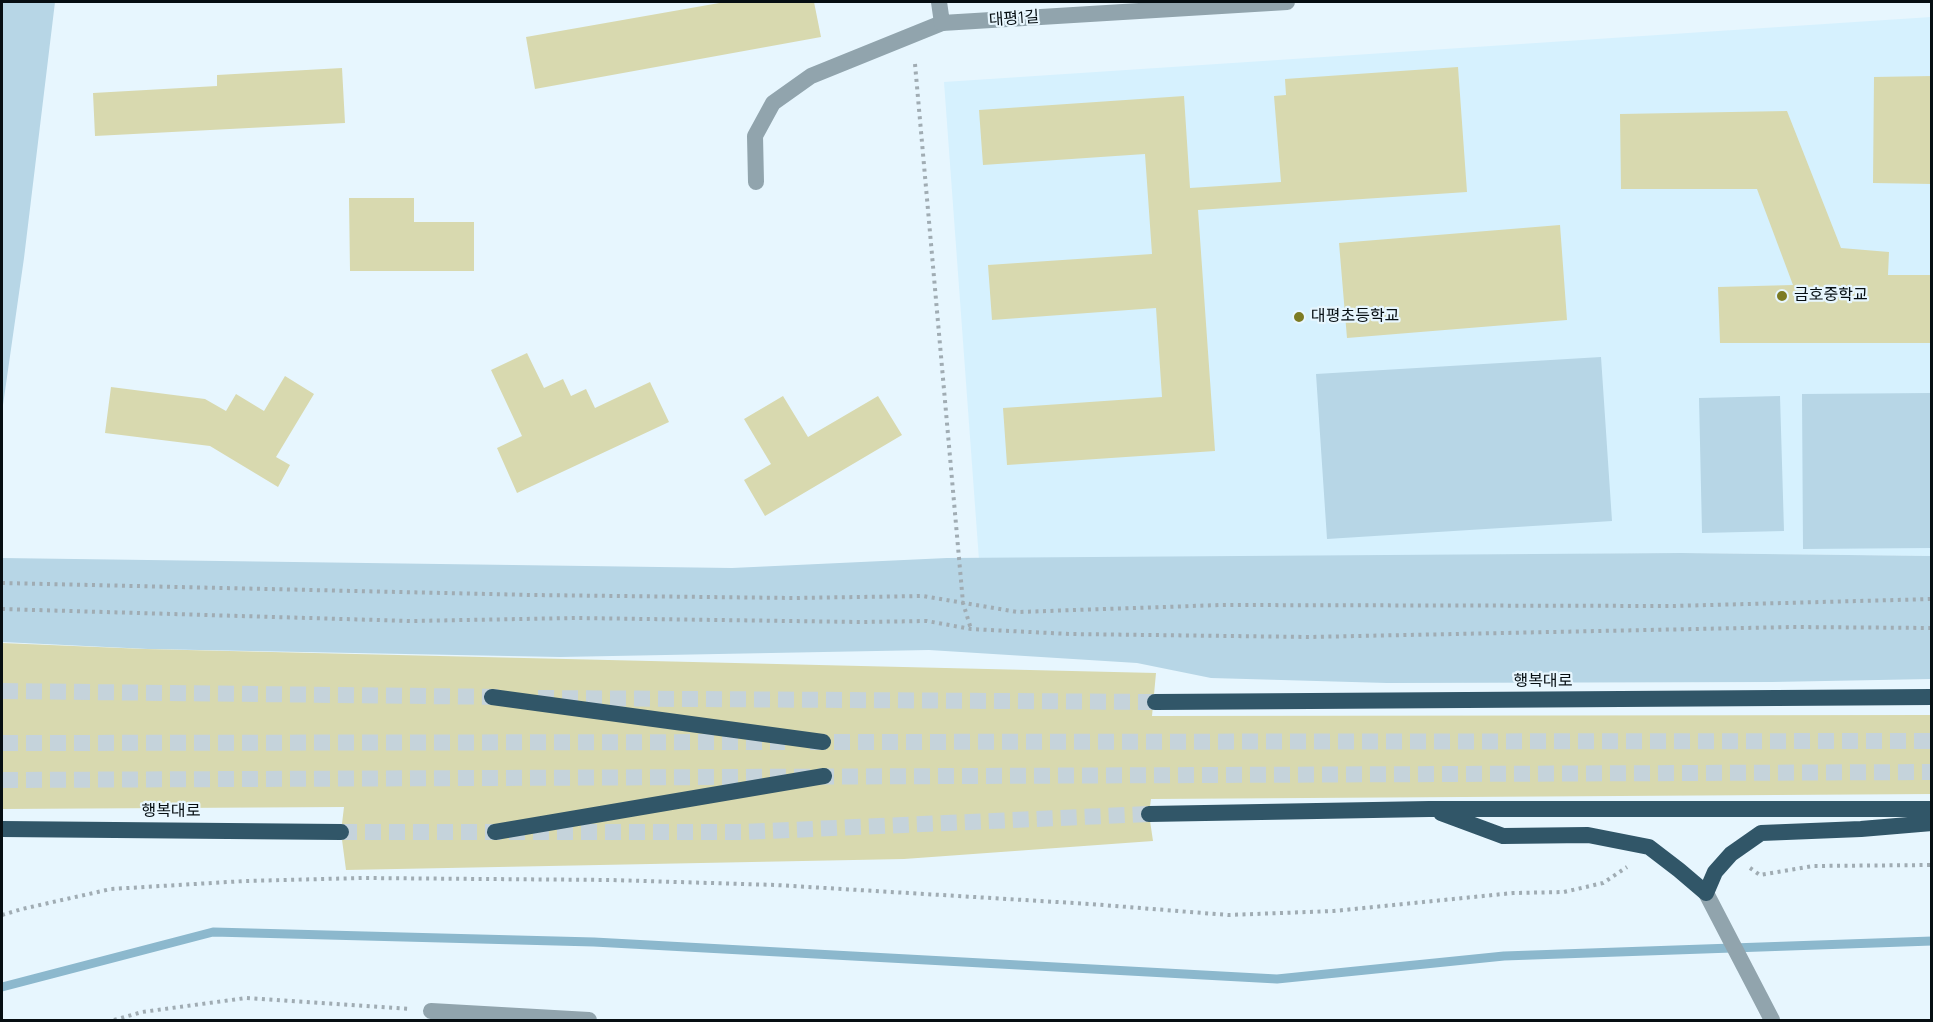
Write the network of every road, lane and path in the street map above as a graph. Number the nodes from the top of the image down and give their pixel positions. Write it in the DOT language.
graph roads {
  1 [pos="939,2"];
  2 [pos="1287,2"];
  3 [pos="942,23"];
  4 [pos="915,64"];
  5 [pos="756,182"];
  6 [pos="2,583"];
  7 [pos="1932,599"];
  8 [pos="963,603"];
  9 [pos="2,609"];
  10 [pos="1932,628"];
  11 [pos="971,629"];
  12 [pos="492,697"];
  13 [pos="1932,697"];
  14 [pos="1155,702"];
  15 [pos="823,742"];
  16 [pos="824,776"];
  17 [pos="1429,809"];
  18 [pos="1932,809"];
  19 [pos="1149,814"];
  20 [pos="1932,823"];
  21 [pos="2,829"];
  22 [pos="341,831"];
  23 [pos="495,832"];
  24 [pos="1649,847"];
  25 [pos="1731,854"];
  26 [pos="1932,865"];
  27 [pos="1706,893"];
  28 [pos="2,915"];
  29 [pos="431,1011"];
  30 [pos="1768,1014"];
  31 [pos="114,1020"];
  32 [pos="589,1020"];
  1 -- 3 [label="street"];
  2 -- 3 [label="street, 대평1길"];
  3 -- 5 [label="street, 대평1길"];
  4 -- 8 [label="path"];
  6 -- 8 [label="path"];
  7 -- 8 [label="path"];
  8 -- 11 [label="path"];
  9 -- 11 [label="path"];
  10 -- 11 [label="path"];
  12 -- 15 [label="highway"];
  13 -- 14 [label="highway, 행복대로"];
  16 -- 23 [label="highway"];
  17 -- 18 [label="highway"];
  17 -- 19 [label="highway"];
  17 -- 24 [label="highway"];
  20 -- 25 [label="highway"];
  21 -- 22 [label="highway, 행복대로"];
  24 -- 27 [label="highway"];
  24 -- 28 [label="path"];
  25 -- 26 [label="path"];
  25 -- 27 [label="highway"];
  27 -- 30 [label="street"];
  29 -- 31 [label="path"];
  29 -- 32 [label="street"];
}
